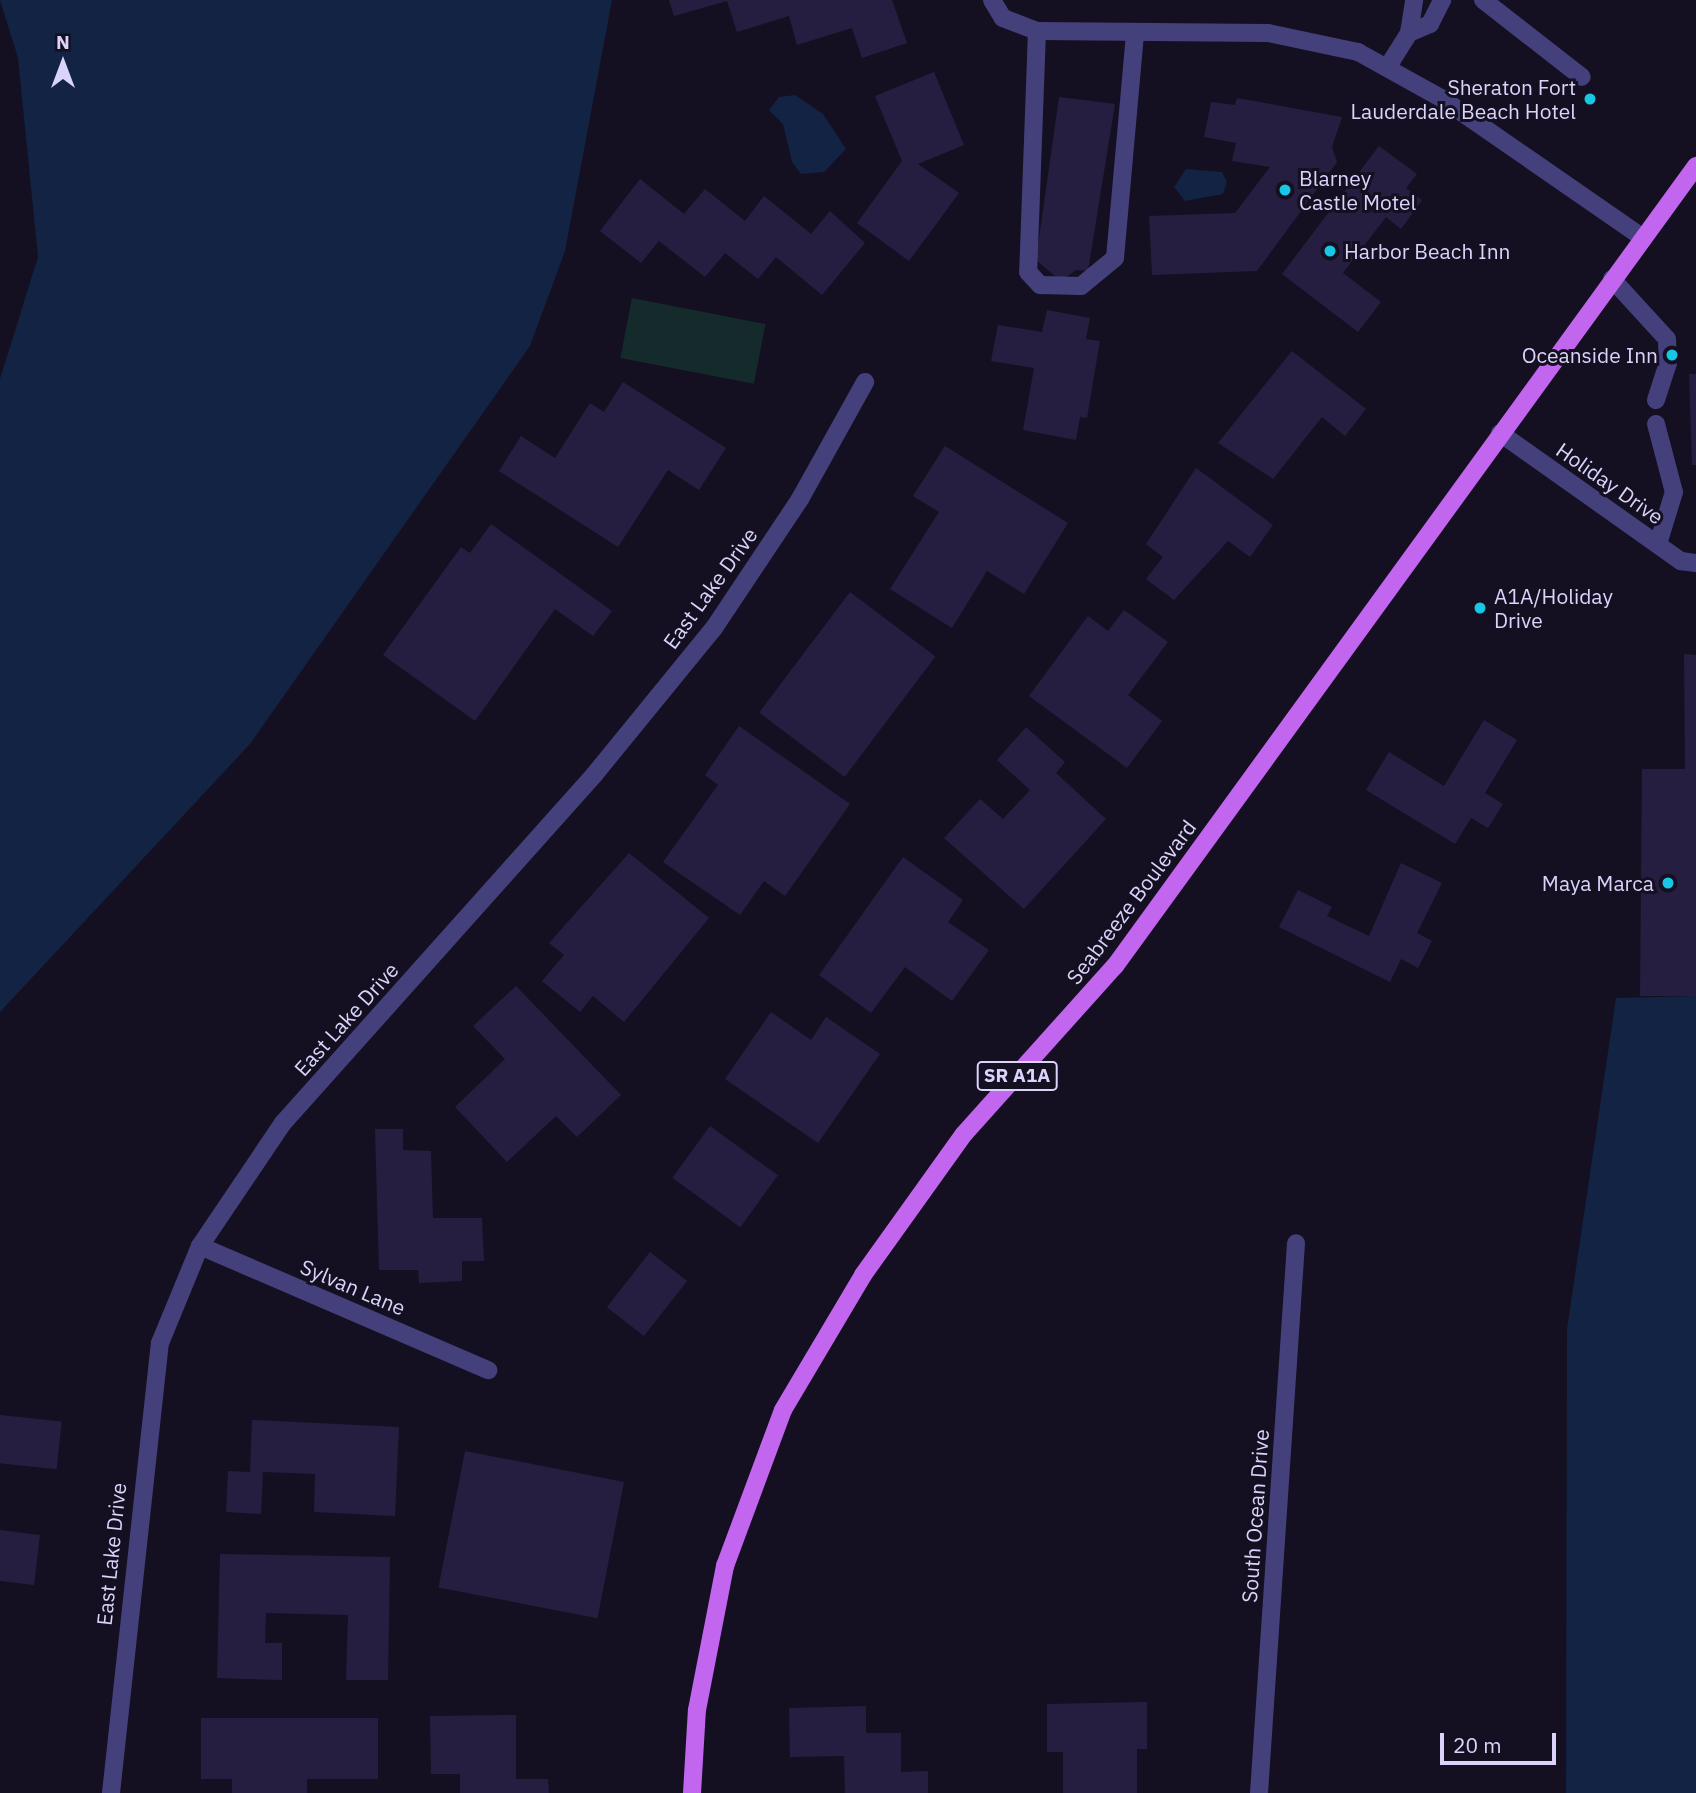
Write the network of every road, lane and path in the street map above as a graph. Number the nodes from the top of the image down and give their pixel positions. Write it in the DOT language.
graph roads {
  1 [pos="992,0"];
  2 [pos="1413,0"];
  3 [pos="1442,0"];
  4 [pos="1483,0"];
  5 [pos="1037,31"];
  6 [pos="1135,33"];
  7 [pos="1409,33"];
  8 [pos="1387,68"];
  9 [pos="1582,77"];
  10 [pos="1696,166"];
  11 [pos="1642,237"];
  12 [pos="1612,279"];
  13 [pos="865,382"];
  14 [pos="1656,400"];
  15 [pos="1656,424"];
  16 [pos="1500,433"];
  17 [pos="1658,544"];
  18 [pos="1696,563"];
  19 [pos="1296,1243"];
  20 [pos="200,1246"];
  21 [pos="488,1370"];
  22 [pos="111,1793"];
  23 [pos="692,1793"];
  24 [pos="1259,1793"];
  1 -- 5 [label="street"];
  2 -- 7 [label="street"];
  3 -- 7 [label="street"];
  4 -- 9 [label="street"];
  5 -- 6 [label="street"];
  5 -- 6 [label="street"];
  6 -- 8 [label="street"];
  7 -- 8 [label="street"];
  8 -- 11 [label="street"];
  10 -- 11 [label="main road, Seabreeze Boulevard / SR A1A"];
  11 -- 12 [label="main road, Seabreeze Boulevard / SR A1A"];
  12 -- 14 [label="street"];
  12 -- 16 [label="main road, Seabreeze Boulevard / SR A1A"];
  13 -- 20 [label="street, East Lake Drive"];
  15 -- 17 [label="street"];
  16 -- 17 [label="street, Holiday Drive"];
  16 -- 23 [label="main road, Seabreeze Boulevard / SR A1A"];
  17 -- 18 [label="street, Holiday Drive"];
  19 -- 24 [label="street, South Ocean Drive"];
  20 -- 21 [label="street, Sylvan Lane"];
  20 -- 22 [label="street, East Lake Drive"];
}
